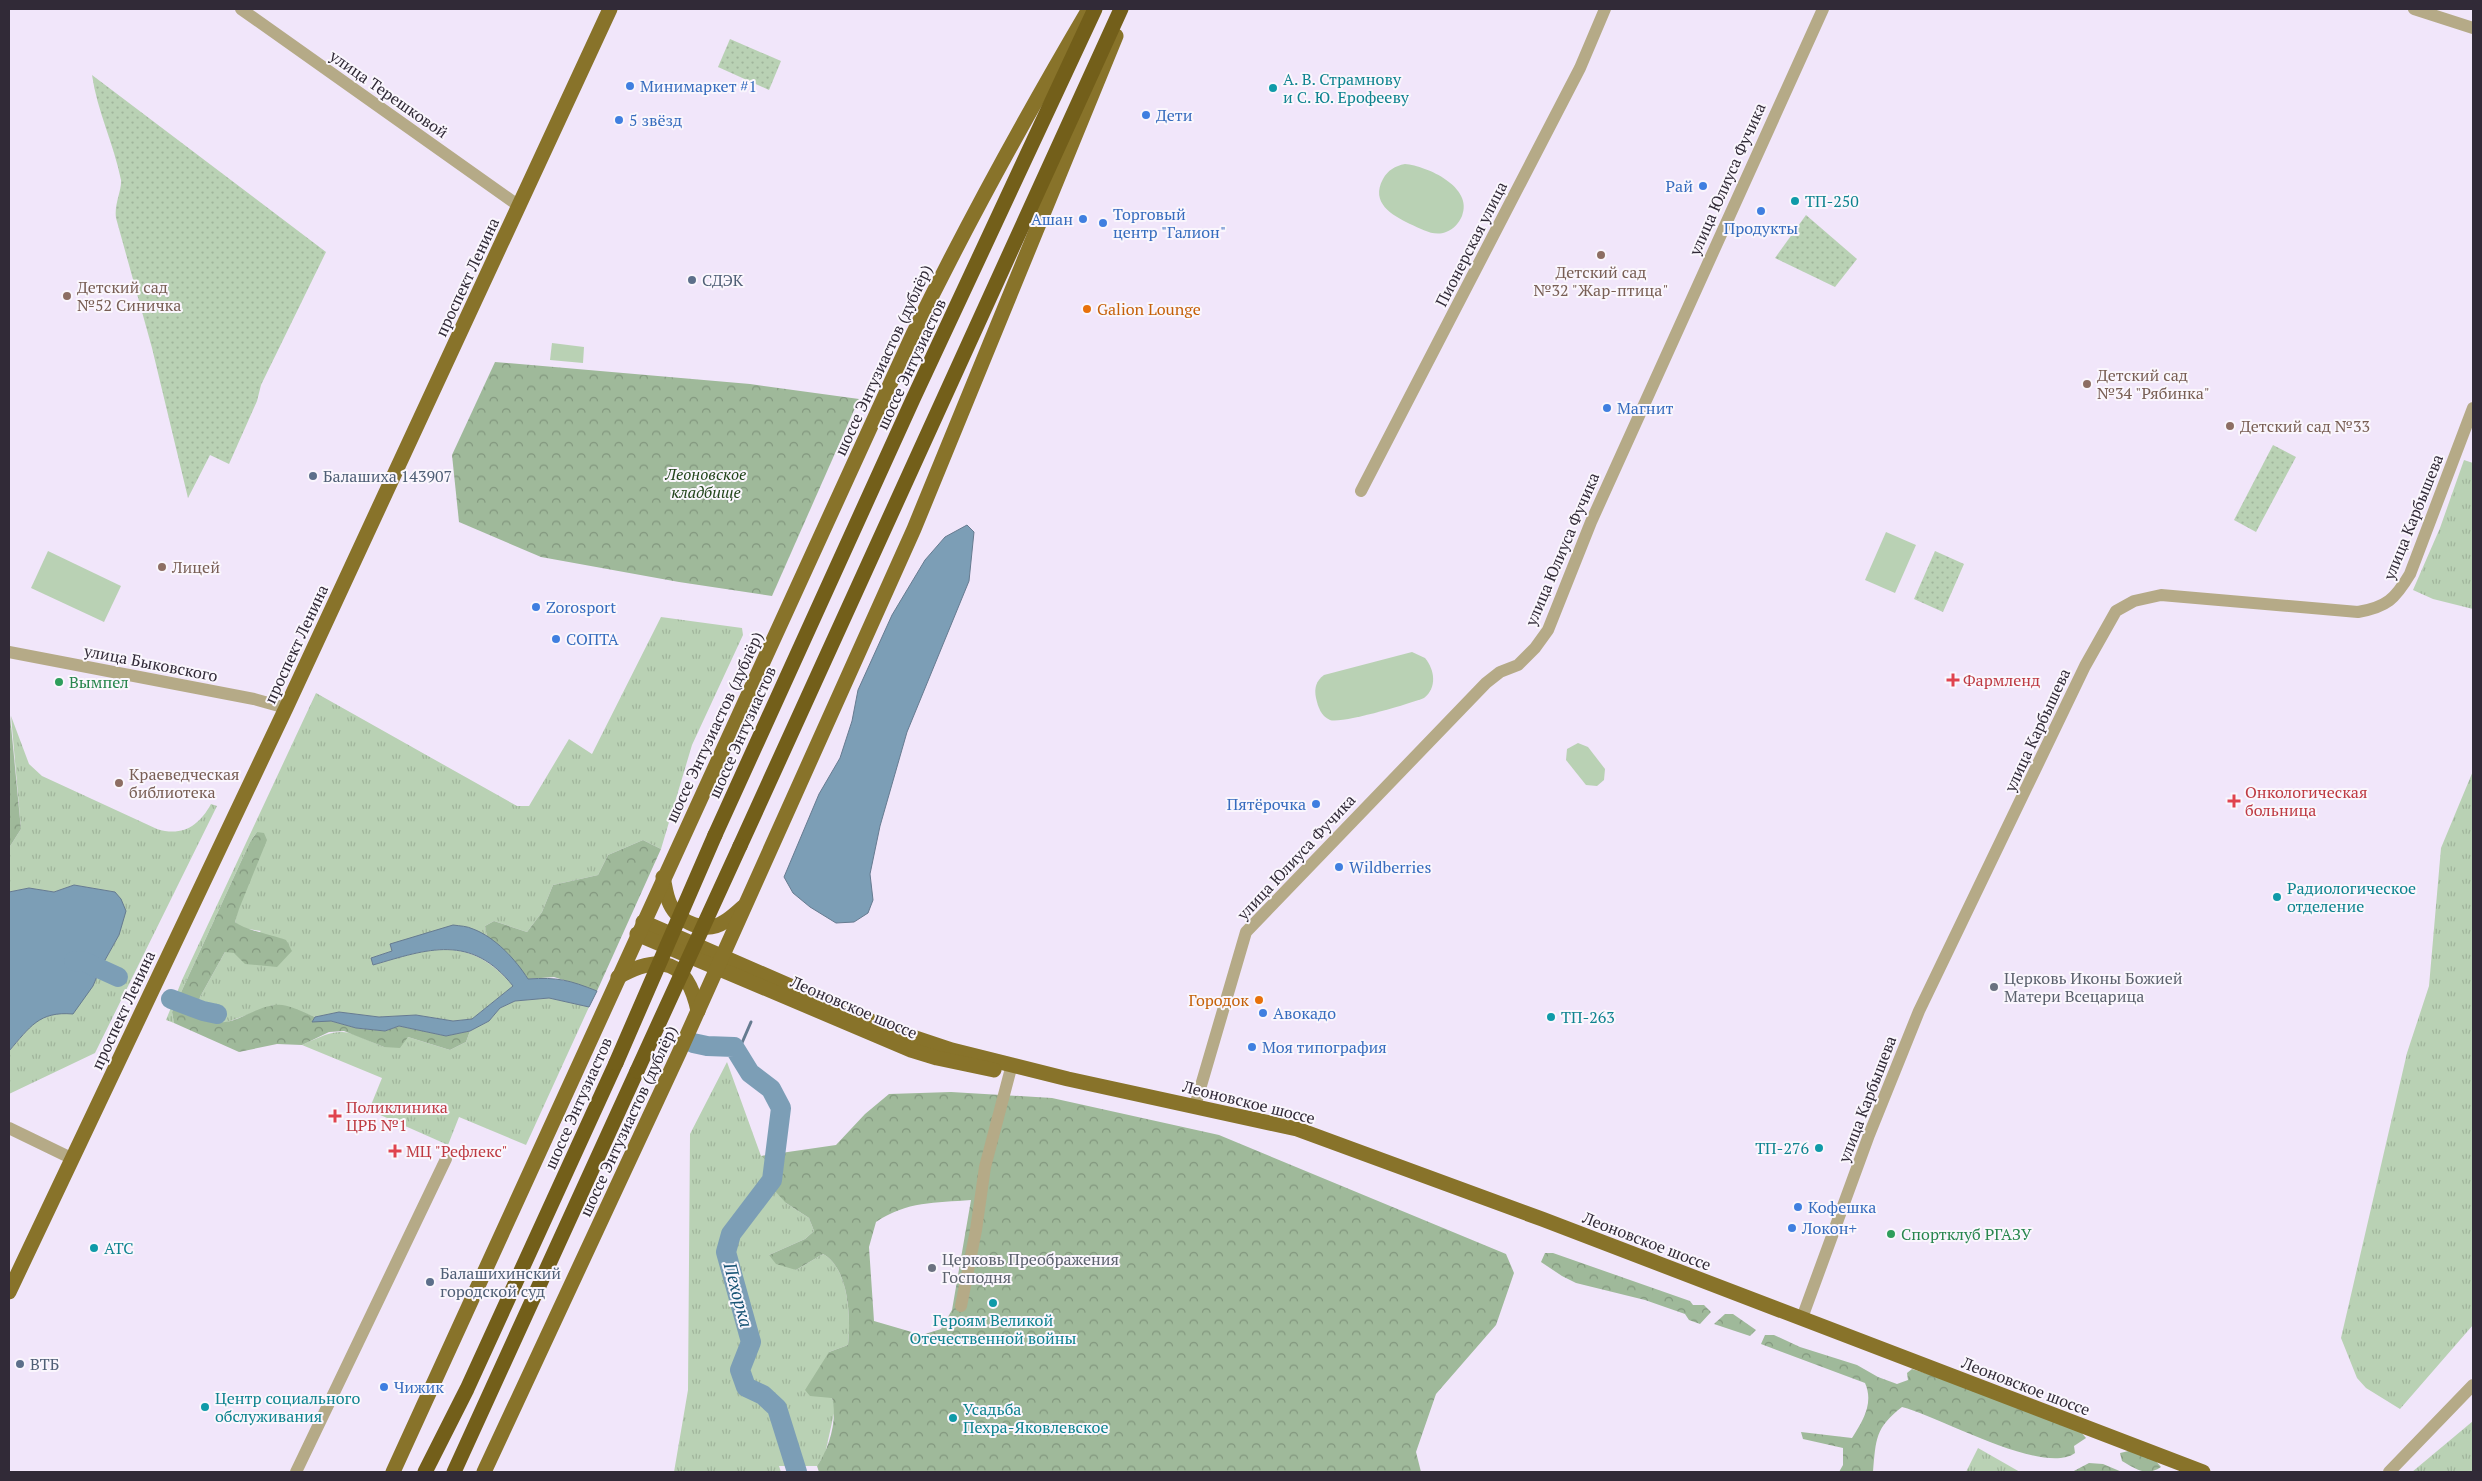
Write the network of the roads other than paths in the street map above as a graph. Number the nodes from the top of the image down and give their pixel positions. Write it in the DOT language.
graph roads {
  1 [pos="241,9"];
  2 [pos="610,9"];
  3 [pos="1082,9"];
  4 [pos="1089,9"];
  5 [pos="1095,9"];
  6 [pos="1121,9"];
  7 [pos="1126,9"];
  8 [pos="1605,9"];
  9 [pos="1823,9"];
  10 [pos="2414,9"];
  11 [pos="2473,28"];
  12 [pos="1076,30"];
  13 [pos="519,206"];
  14 [pos="2473,408"];
  15 [pos="1361,491"];
  16 [pos="9,652"];
  17 [pos="286,708"];
  18 [pos="663,877"];
  19 [pos="747,904"];
  20 [pos="640,928"];
  21 [pos="720,962"];
  22 [pos="618,977"];
  23 [pos="695,1018"];
  24 [pos="1010,1072"];
  25 [pos="1068,1079"];
  26 [pos="1195,1106"];
  27 [pos="9,1128"];
  28 [pos="73,1159"];
  29 [pos="446,1159"];
  30 [pos="9,1292"];
  31 [pos="961,1306"];
  32 [pos="1802,1318"];
  33 [pos="2473,1385"];
  34 [pos="296,1472"];
  35 [pos="393,1472"];
  36 [pos="425,1472"];
  37 [pos="454,1472"];
  38 [pos="484,1472"];
  39 [pos="2203,1472"];
  40 [pos="2389,1472"];
  1 -- 13 [label="street, улица Терешковой"];
  2 -- 13 [label="main road, проспект Ленина"];
  3 -- 12 [label="street"];
  4 -- 12 [label="main road, шоссе Энтузиастов (дублёр)"];
  5 -- 36 [label="highway, шоссе Энтузиастов, bridge"];
  6 -- 37 [label="highway, bridge"];
  7 -- 19 [label="main road, шоссе Энтузиастов (дублёр)"];
  8 -- 15 [label="street, Пионерская улица"];
  9 -- 26 [label="street, улица Юлиуса Фучика"];
  10 -- 11 [label="street"];
  12 -- 18 [label="main road, шоссе Энтузиастов (дублёр)"];
  13 -- 17 [label="main road, проспект Ленина"];
  14 -- 32 [label="street, улица Карбышева"];
  16 -- 17 [label="street, улица Быковского"];
  17 -- 28 [label="main road, проспект Ленина"];
  18 -- 19 [label="main road"];
  18 -- 20 [label="main road, шоссе Энтузиастов (дублёр)"];
  19 -- 21 [label="main road, шоссе Энтузиастов (дублёр)"];
  20 -- 21 [label="main road, Леоновское шоссе"];
  20 -- 22 [label="main road, шоссе Энтузиастов (дублёр)"];
  21 -- 23 [label="main road, шоссе Энтузиастов (дублёр)"];
  21 -- 24 [label="main road, Леоновское шоссе"];
  21 -- 25 [label="main road, Леоновское шоссе"];
  22 -- 23 [label="main road"];
  22 -- 35 [label="main road, шоссе Энтузиастов (дублёр)"];
  23 -- 38 [label="main road, шоссе Энтузиастов (дублёр)"];
  24 -- 25 [label="main road, Леоновское шоссе"];
  24 -- 31 [label="street"];
  25 -- 26 [label="main road, Леоновское шоссе"];
  26 -- 32 [label="main road, Леоновское шоссе"];
  27 -- 28 [label="street"];
  28 -- 30 [label="main road, проспект Ленина"];
  29 -- 34 [label="street"];
  32 -- 39 [label="main road, Леоновское шоссе"];
  33 -- 40 [label="street"];
}
